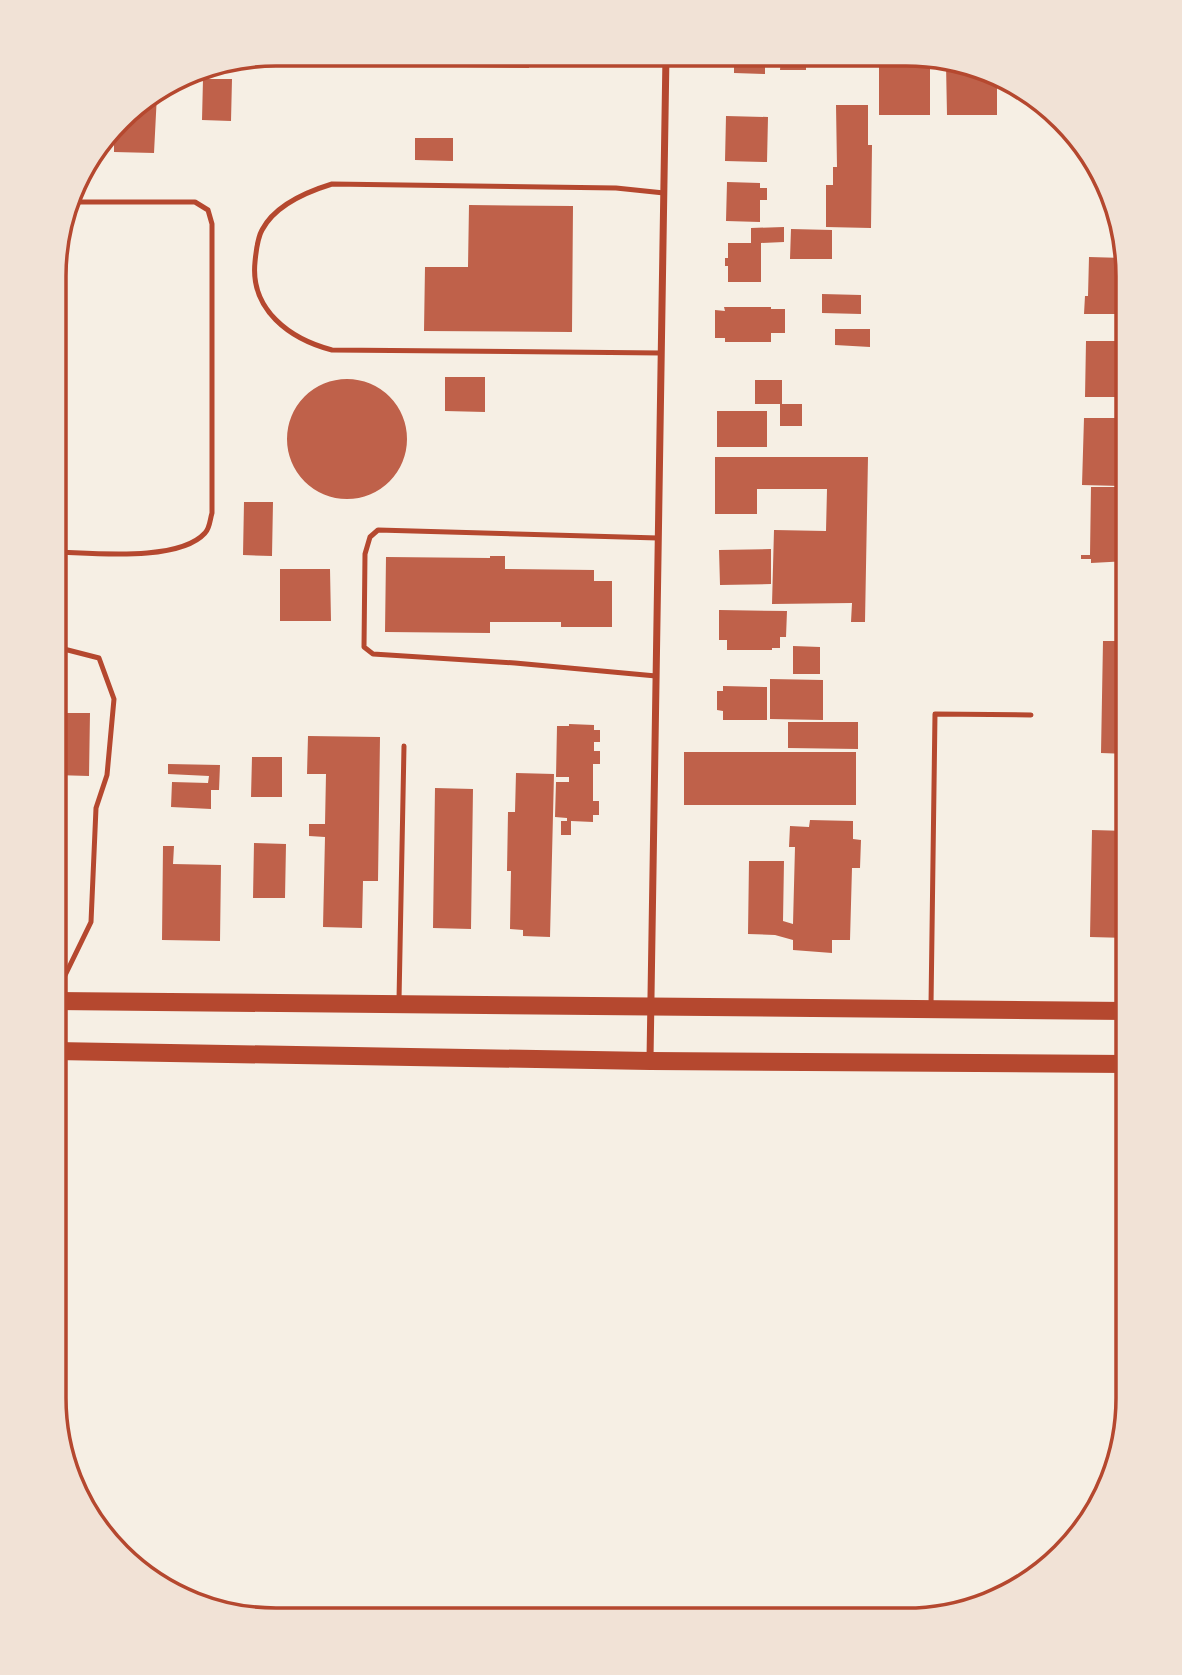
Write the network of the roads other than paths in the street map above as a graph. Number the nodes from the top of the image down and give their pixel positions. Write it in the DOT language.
graph roads {
  1 [pos="666,66"];
  2 [pos="664,193"];
  3 [pos="80,202"];
  4 [pos="661,353"];
  5 [pos="659,538"];
  6 [pos="66,552"];
  7 [pos="66,650"];
  8 [pos="656,676"];
  9 [pos="1031,715"];
  10 [pos="404,746"];
  11 [pos="66,976"];
  12 [pos="66,999"];
  13 [pos="399,1003"];
  14 [pos="651,1005"];
  15 [pos="931,1008"];
  16 [pos="1115,1011"];
  17 [pos="66,1051"];
  18 [pos="650,1061"];
  19 [pos="1115,1064"];
  1 -- 2 [label="street"];
  2 -- 4 [label="street"];
  2 -- 4 [label="lane"];
  3 -- 6 [label="lane"];
  4 -- 5 [label="street"];
  5 -- 8 [label="street"];
  5 -- 8 [label="lane"];
  7 -- 11 [label="lane"];
  8 -- 14 [label="street"];
  9 -- 15 [label="lane"];
  10 -- 13 [label="lane"];
  12 -- 13 [label="main road"];
  13 -- 14 [label="main road"];
  14 -- 15 [label="main road"];
  14 -- 18 [label="street"];
  15 -- 16 [label="main road"];
  17 -- 18 [label="main road"];
  18 -- 19 [label="main road"];
}
